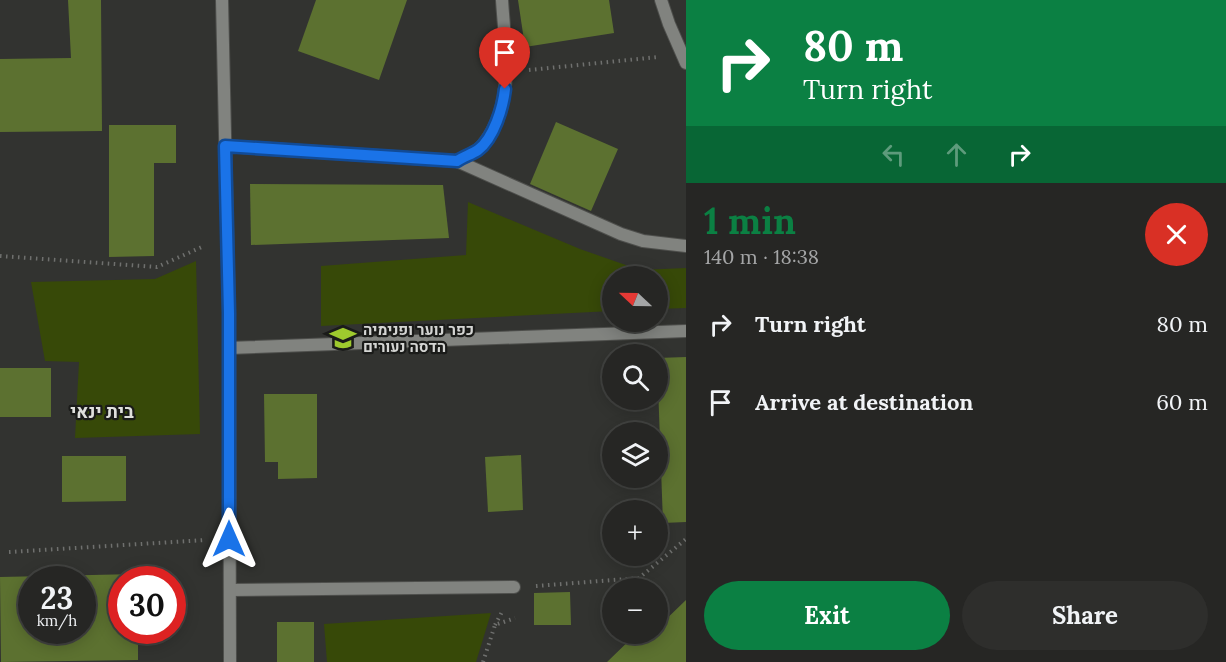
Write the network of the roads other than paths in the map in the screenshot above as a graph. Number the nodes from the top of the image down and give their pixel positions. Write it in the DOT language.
graph roads {
  1 [pos="222,0"];
  2 [pos="502,0"];
  3 [pos="661,0"];
  4 [pos="684,58"];
  5 [pos="225,146"];
  6 [pos="457,161"];
  7 [pos="686,246"];
  8 [pos="686,331"];
  9 [pos="229,348"];
  10 [pos="514,587"];
  11 [pos="230,590"];
  12 [pos="230,662"];
  1 -- 5 [label="street"];
  2 -- 6 [label="street"];
  3 -- 4 [label="street"];
  5 -- 6 [label="street"];
  5 -- 9 [label="street"];
  6 -- 7 [label="street"];
  8 -- 9 [label="street"];
  9 -- 11 [label="street"];
  10 -- 11 [label="street"];
  11 -- 12 [label="street"];
}
